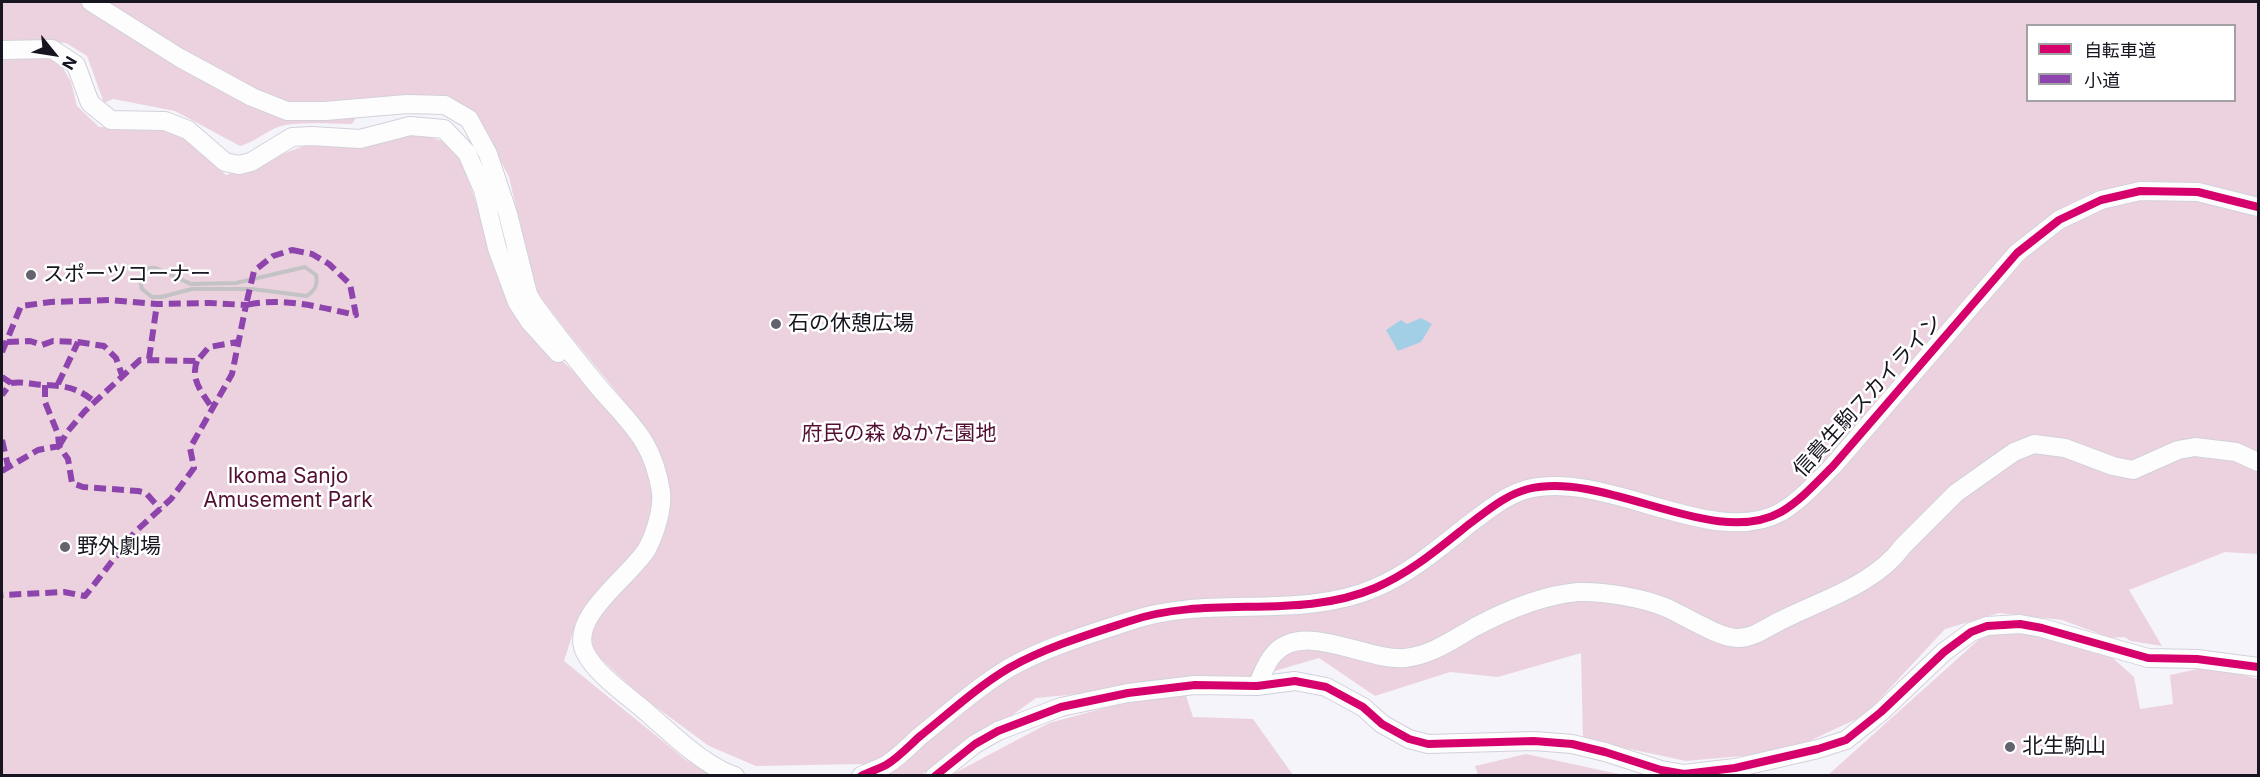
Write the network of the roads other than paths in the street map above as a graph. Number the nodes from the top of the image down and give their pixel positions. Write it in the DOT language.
graph roads {
  1 [pos="92,2"];
  2 [pos="2,50"];
  3 [pos="2259,207"];
  4 [pos="598,386"];
  5 [pos="2259,462"];
  6 [pos="2259,667"];
  7 [pos="1257,686"];
  8 [pos="735,776"];
  9 [pos="861,776"];
  10 [pos="935,776"];
  1 -- 4 [label="street"];
  2 -- 4 [label="street"];
  3 -- 9 [label="street, 信貴生駒スカイライン"];
  4 -- 8 [label="street"];
  5 -- 7 [label="street"];
  6 -- 7 [label="street"];
  7 -- 10 [label="street"];
}
